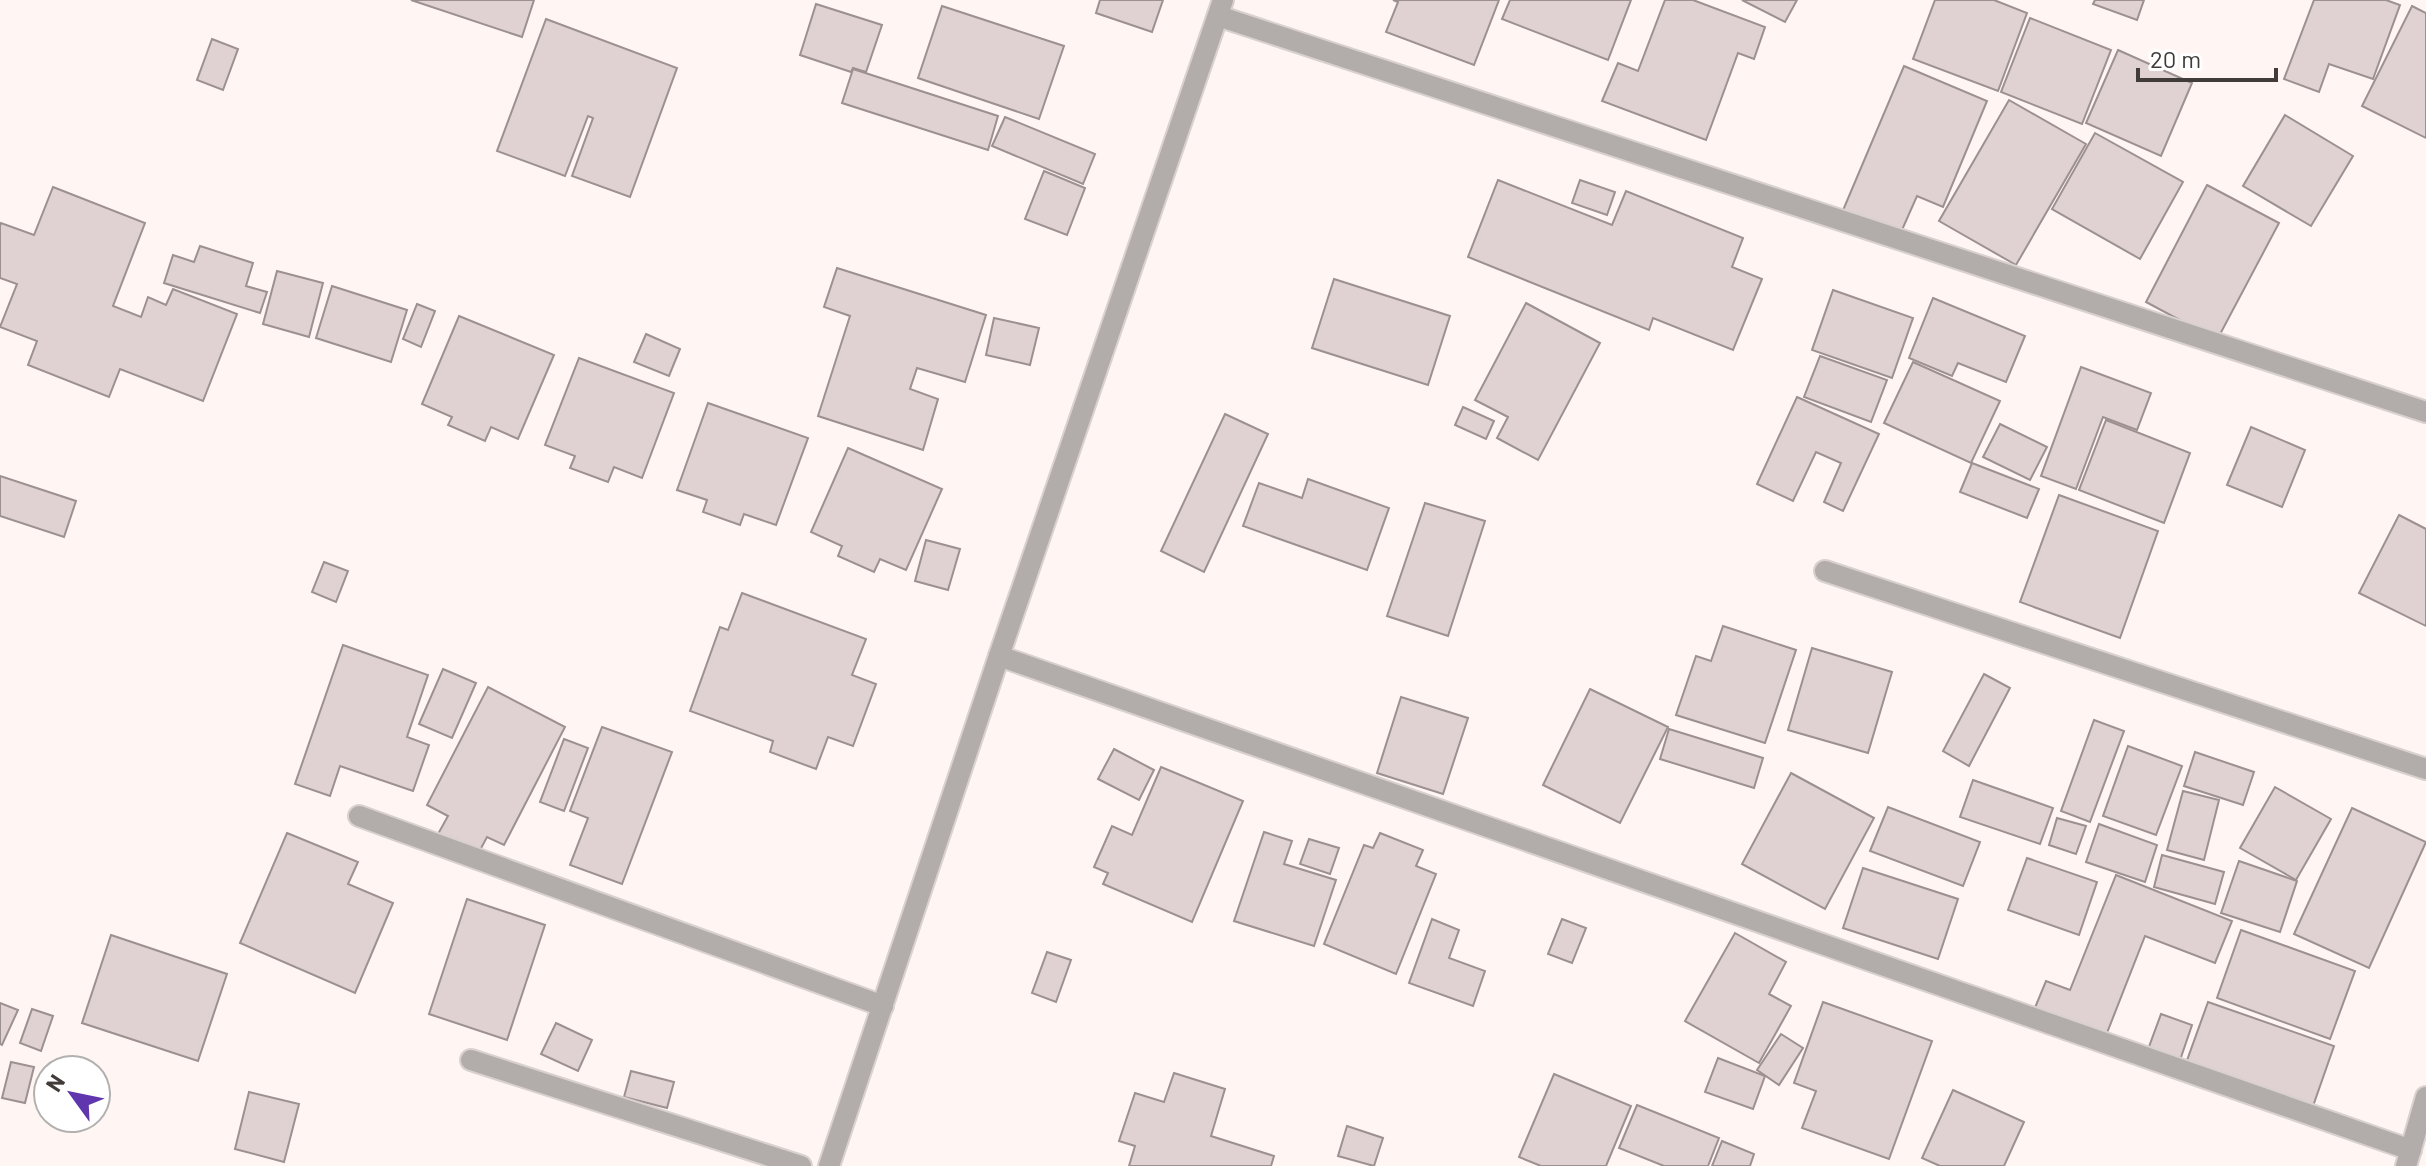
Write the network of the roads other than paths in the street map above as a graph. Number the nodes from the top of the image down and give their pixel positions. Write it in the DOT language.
graph roads {
  1 [pos="1221,8"];
  2 [pos="2426,412"];
  3 [pos="1825,571"];
  4 [pos="999,656"];
  5 [pos="2426,769"];
  6 [pos="359,816"];
  7 [pos="883,1006"];
  8 [pos="471,1060"];
  9 [pos="2426,1097"];
  10 [pos="2408,1158"];
  11 [pos="801,1166"];
  12 [pos="829,1166"];
  1 -- 2 [label="street"];
  1 -- 4 [label="street"];
  3 -- 5 [label="street"];
  4 -- 7 [label="street"];
  4 -- 10 [label="street"];
  6 -- 7 [label="street"];
  7 -- 12 [label="street"];
  8 -- 11 [label="street"];
  9 -- 10 [label="street"];
}
